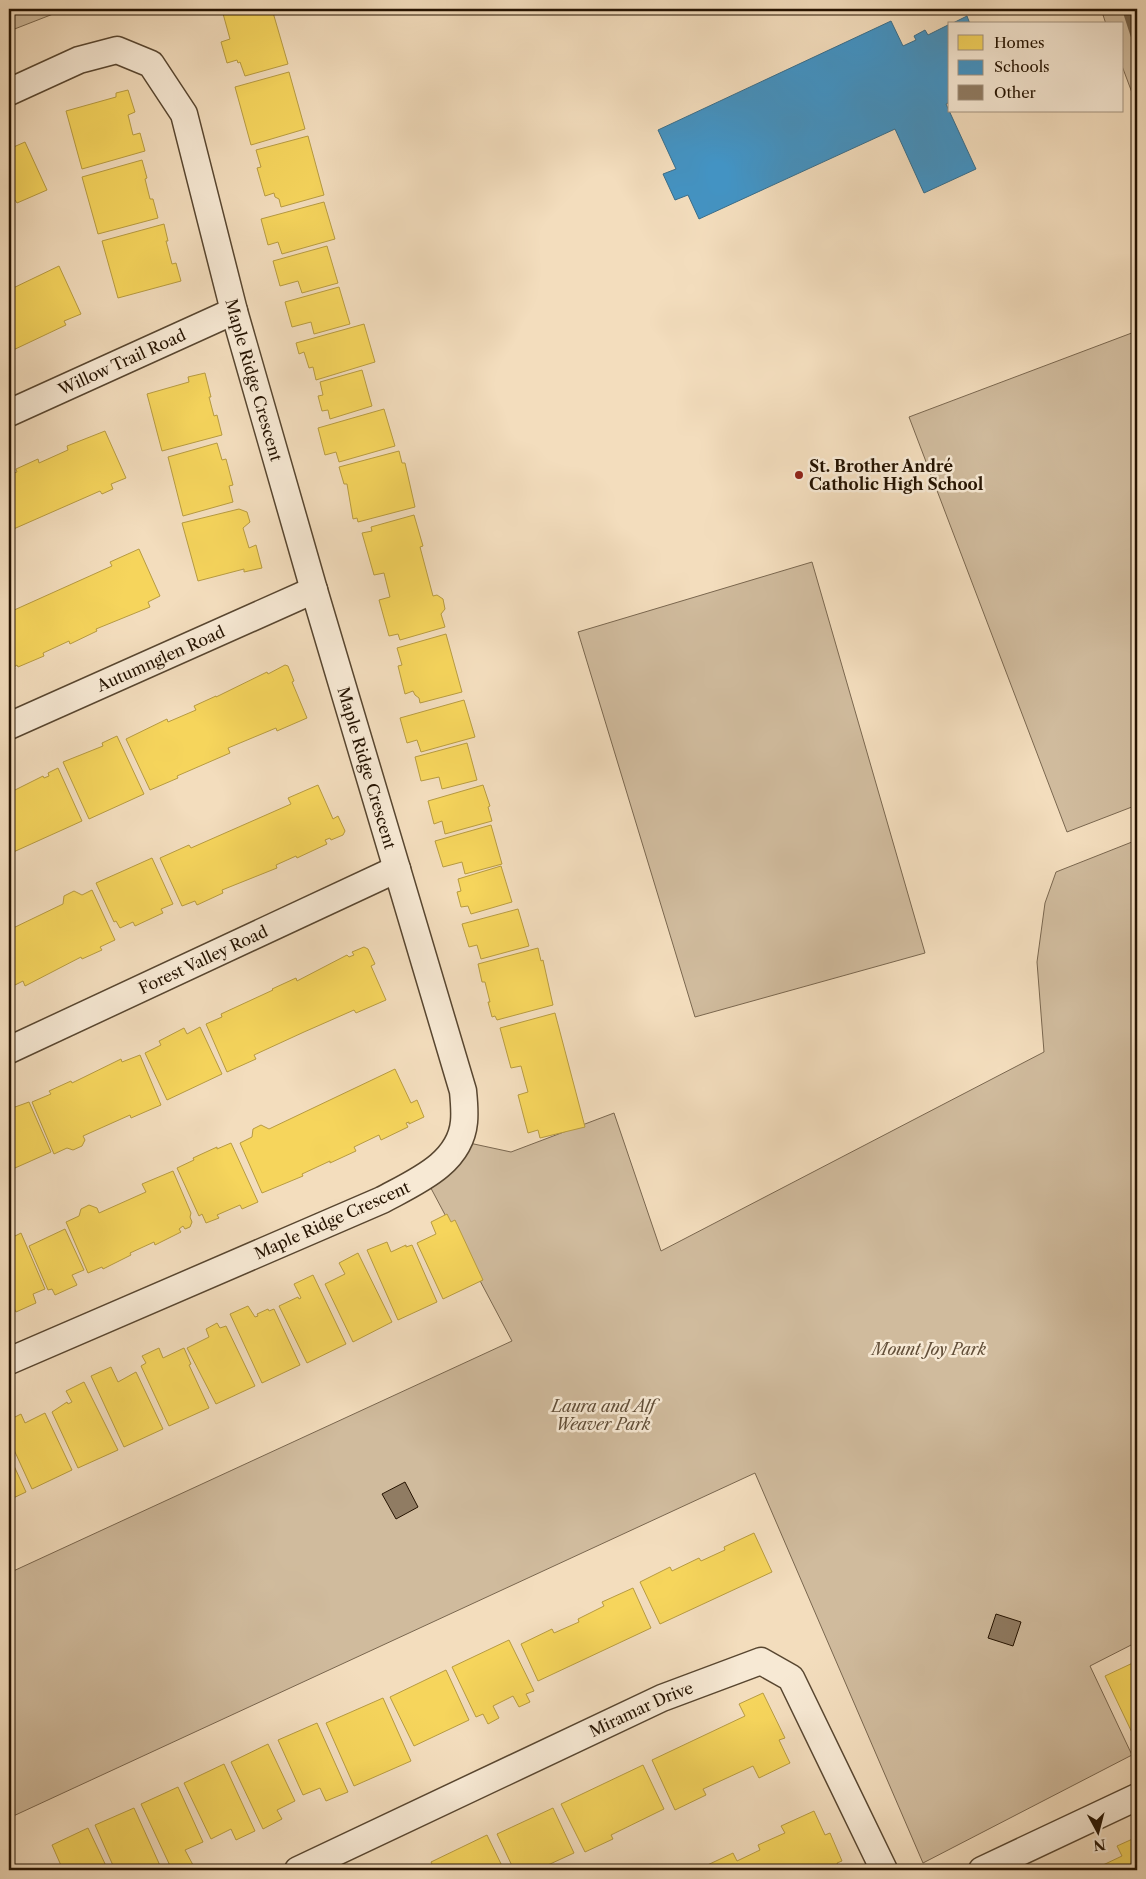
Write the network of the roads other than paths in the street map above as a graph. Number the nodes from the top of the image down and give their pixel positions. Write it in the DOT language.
graph roads {
  1 [pos="9,92"];
  2 [pos="234,311"];
  3 [pos="9,413"];
  4 [pos="314,590"];
  5 [pos="9,726"];
  6 [pos="397,869"];
  7 [pos="9,1050"];
  8 [pos="9,1361"];
  9 [pos="1137,1797"];
  10 [pos="298,1870"];
  11 [pos="884,1870"];
  12 [pos="982,1870"];
  1 -- 2 [label="street, Maple Ridge Crescent"];
  2 -- 3 [label="street, Willow Trail Road"];
  2 -- 4 [label="street, Maple Ridge Crescent"];
  4 -- 5 [label="street, Autumnglen Road"];
  4 -- 6 [label="street, Maple Ridge Crescent"];
  6 -- 7 [label="street, Forest Valley Road"];
  6 -- 8 [label="street, Maple Ridge Crescent"];
  9 -- 12 [label="street"];
  10 -- 11 [label="street, Miramar Drive"];
}
